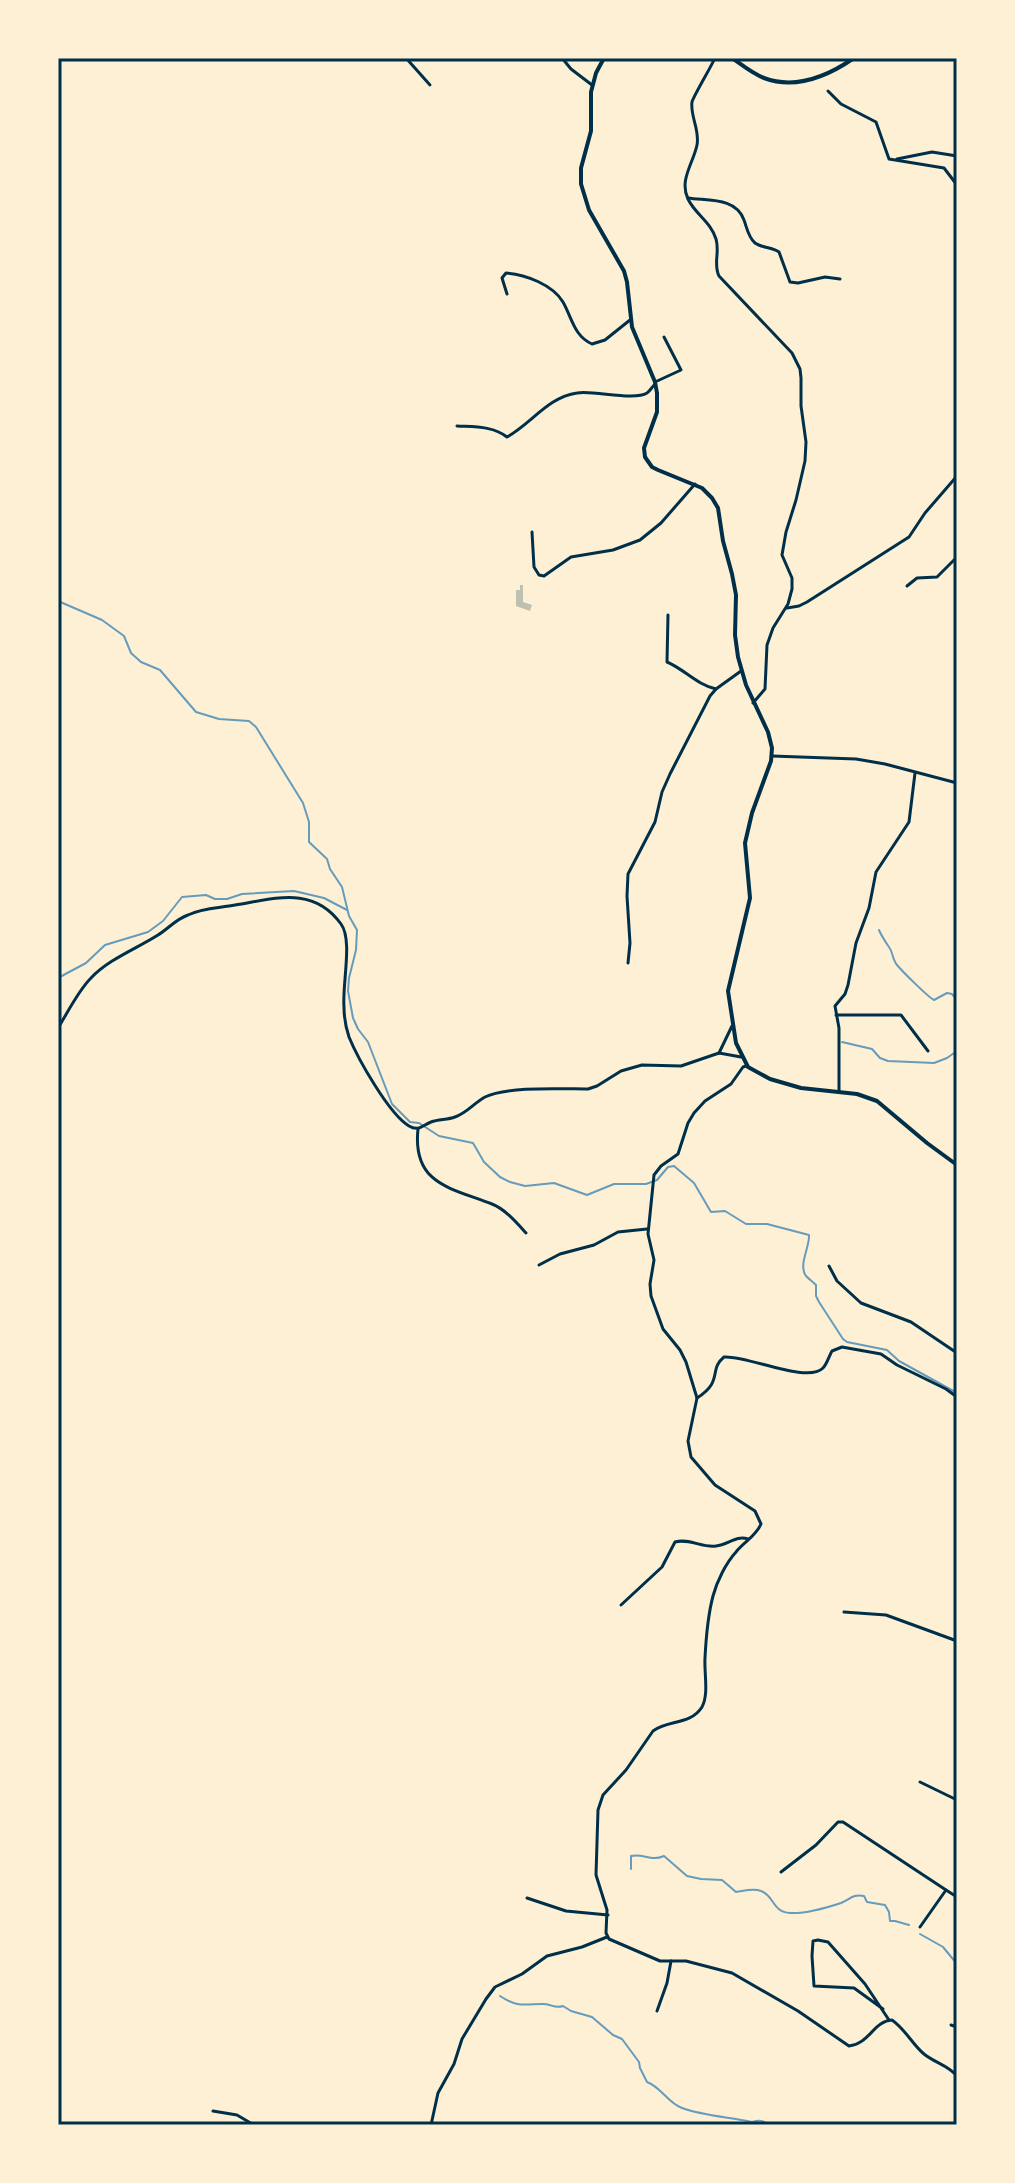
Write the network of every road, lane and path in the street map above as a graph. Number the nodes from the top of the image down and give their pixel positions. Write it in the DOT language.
graph roads {
  1 [pos="406,58"];
  2 [pos="562,58"];
  3 [pos="604,58"];
  4 [pos="715,58"];
  5 [pos="732,58"];
  6 [pos="854,58"];
  7 [pos="430,85"];
  8 [pos="592,85"];
  9 [pos="828,91"];
  10 [pos="957,156"];
  11 [pos="897,159"];
  12 [pos="957,185"];
  13 [pos="688,198"];
  14 [pos="840,279"];
  15 [pos="507,294"];
  16 [pos="630,320"];
  17 [pos="664,337"];
  18 [pos="655,383"];
  19 [pos="457,426"];
  20 [pos="957,477"];
  21 [pos="695,484"];
  22 [pos="532,532"];
  23 [pos="957,557"];
  24 [pos="907,586"];
  25 [pos="786,608"];
  26 [pos="668,615"];
  27 [pos="741,671"];
  28 [pos="716,689"];
  29 [pos="753,703"];
  30 [pos="772,756"];
  31 [pos="915,773"];
  32 [pos="957,783"];
  33 [pos="628,963"];
  34 [pos="836,1015"];
  35 [pos="732,1026"];
  36 [pos="58,1028"];
  37 [pos="928,1051"];
  38 [pos="719,1053"];
  39 [pos="741,1057"];
  40 [pos="748,1067"];
  41 [pos="839,1091"];
  42 [pos="422,1127"];
  43 [pos="957,1165"];
  44 [pos="647,1229"];
  45 [pos="526,1233"];
  46 [pos="539,1265"];
  47 [pos="829,1266"];
  48 [pos="957,1353"];
  49 [pos="957,1397"];
  50 [pos="697,1398"];
  51 [pos="748,1539"];
  52 [pos="621,1605"];
  53 [pos="844,1612"];
  54 [pos="957,1641"];
  55 [pos="920,1782"];
  56 [pos="957,1800"];
  57 [pos="781,1872"];
  58 [pos="946,1890"];
  59 [pos="957,1897"];
  60 [pos="527,1898"];
  61 [pos="608,1915"];
  62 [pos="920,1927"];
  63 [pos="607,1937"];
  64 [pos="671,1961"];
  65 [pos="883,2009"];
  66 [pos="657,2011"];
  67 [pos="890,2020"];
  68 [pos="951,2025"];
  69 [pos="957,2027"];
  70 [pos="957,2076"];
  71 [pos="213,2111"];
  72 [pos="254,2125"];
  73 [pos="431,2125"];
  1 -- 7 [label="street"];
  2 -- 8 [label="street"];
  3 -- 8 [label="street"];
  4 -- 13 [label="street"];
  5 -- 6 [label="street"];
  8 -- 16 [label="street"];
  9 -- 11 [label="street"];
  10 -- 11 [label="street"];
  11 -- 12 [label="street"];
  13 -- 14 [label="street"];
  13 -- 25 [label="street"];
  15 -- 16 [label="street"];
  16 -- 18 [label="street"];
  17 -- 18 [label="street"];
  18 -- 19 [label="street"];
  18 -- 21 [label="street"];
  20 -- 25 [label="street"];
  21 -- 22 [label="street"];
  21 -- 27 [label="street"];
  23 -- 24 [label="street"];
  25 -- 29 [label="street"];
  26 -- 28 [label="street"];
  27 -- 28 [label="street"];
  27 -- 29 [label="street"];
  28 -- 33 [label="street"];
  29 -- 30 [label="street"];
  30 -- 31 [label="street"];
  30 -- 35 [label="street"];
  31 -- 32 [label="street"];
  31 -- 34 [label="street"];
  34 -- 37 [label="street"];
  34 -- 41 [label="street"];
  35 -- 38 [label="street"];
  35 -- 39 [label="street"];
  36 -- 42 [label="street"];
  38 -- 39 [label="street"];
  38 -- 42 [label="street"];
  39 -- 40 [label="street"];
  40 -- 41 [label="street"];
  40 -- 44 [label="street"];
  41 -- 43 [label="street"];
  42 -- 45 [label="street"];
  44 -- 46 [label="street"];
  44 -- 50 [label="street"];
  47 -- 48 [label="street"];
  49 -- 50 [label="street"];
  50 -- 51 [label="street"];
  51 -- 52 [label="street"];
  51 -- 61 [label="street"];
  53 -- 54 [label="street"];
  55 -- 56 [label="street"];
  57 -- 58 [label="street"];
  58 -- 59 [label="street"];
  58 -- 62 [label="street"];
  60 -- 61 [label="street"];
  61 -- 63 [label="street"];
  63 -- 64 [label="street"];
  63 -- 73 [label="street"];
  64 -- 66 [label="street"];
  64 -- 67 [label="street"];
  65 -- 65 [label="street"];
  65 -- 67 [label="street"];
  67 -- 70 [label="street"];
  68 -- 69 [label="street"];
  71 -- 72 [label="street"];
}
